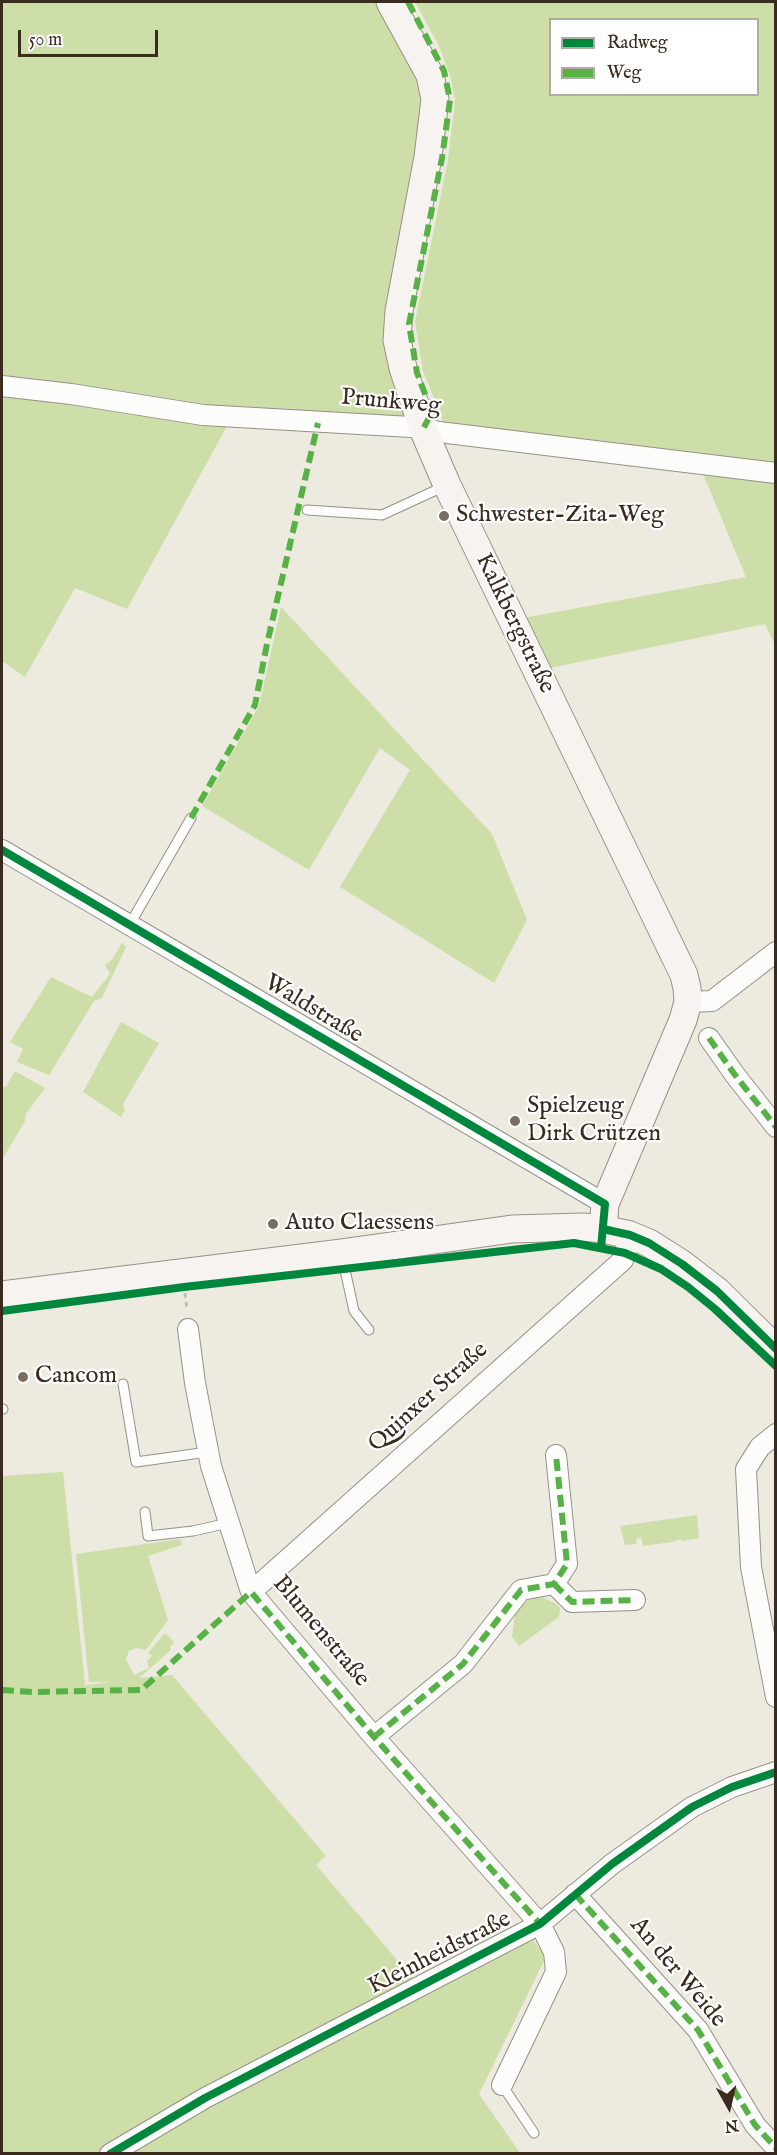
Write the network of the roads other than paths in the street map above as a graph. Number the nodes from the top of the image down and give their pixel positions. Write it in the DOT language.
graph roads {
  1 [pos="390,2"];
  2 [pos="2,386"];
  3 [pos="423,429"];
  4 [pos="776,473"];
  5 [pos="447,485"];
  6 [pos="307,510"];
  7 [pos="191,818"];
  8 [pos="2,850"];
  9 [pos="130,924"];
  10 [pos="776,952"];
  11 [pos="688,1002"];
  12 [pos="709,1038"];
  13 [pos="776,1127"];
  14 [pos="604,1216"];
  15 [pos="630,1235"];
  16 [pos="342,1253"];
  17 [pos="2,1295"];
  18 [pos="189,1329"];
  19 [pos="369,1330"];
  20 [pos="776,1349"];
  21 [pos="123,1384"];
  22 [pos="776,1434"];
  23 [pos="208,1452"];
  24 [pos="556,1455"];
  25 [pos="145,1512"];
  26 [pos="228,1523"];
  27 [pos="555,1584"];
  28 [pos="251,1592"];
  29 [pos="634,1600"];
  30 [pos="776,1697"];
  31 [pos="374,1737"];
  32 [pos="776,1772"];
  33 [pos="575,1894"];
  34 [pos="540,1924"];
  35 [pos="502,2085"];
  36 [pos="534,2133"];
  37 [pos="776,2148"];
  38 [pos="110,2154"];
  1 -- 3 [label="street, Kalkbergstraße"];
  2 -- 3 [label="street, Prunkweg"];
  3 -- 4 [label="street, Prunkweg"];
  3 -- 5 [label="street, Kalkbergstraße"];
  5 -- 6 [label="lane"];
  5 -- 11 [label="street, Kalkbergstraße"];
  7 -- 9 [label="lane"];
  8 -- 9 [label="street, Waldstraße"];
  9 -- 14 [label="street, Waldstraße"];
  10 -- 11 [label="street"];
  11 -- 14 [label="street, Kalkbergstraße"];
  12 -- 13 [label="street"];
  14 -- 15 [label="street"];
  14 -- 16 [label="street"];
  15 -- 20 [label="street"];
  15 -- 28 [label="street, Quinxer Straße"];
  16 -- 17 [label="street"];
  16 -- 19 [label="lane"];
  18 -- 23 [label="street, Blumenstraße"];
  21 -- 23 [label="lane"];
  22 -- 30 [label="street"];
  23 -- 26 [label="street, Blumenstraße"];
  24 -- 27 [label="street"];
  25 -- 26 [label="lane"];
  26 -- 28 [label="street, Blumenstraße"];
  27 -- 29 [label="street"];
  27 -- 31 [label="street"];
  28 -- 31 [label="street, Blumenstraße"];
  31 -- 34 [label="street, Blumenstraße"];
  32 -- 33 [label="street, Kleinheidstraße"];
  33 -- 34 [label="street, Kleinheidstraße"];
  33 -- 37 [label="street, An der Weide"];
  34 -- 35 [label="street, Kleinheidstraße"];
  34 -- 38 [label="street, Kleinheidstraße"];
  35 -- 36 [label="lane"];
}
